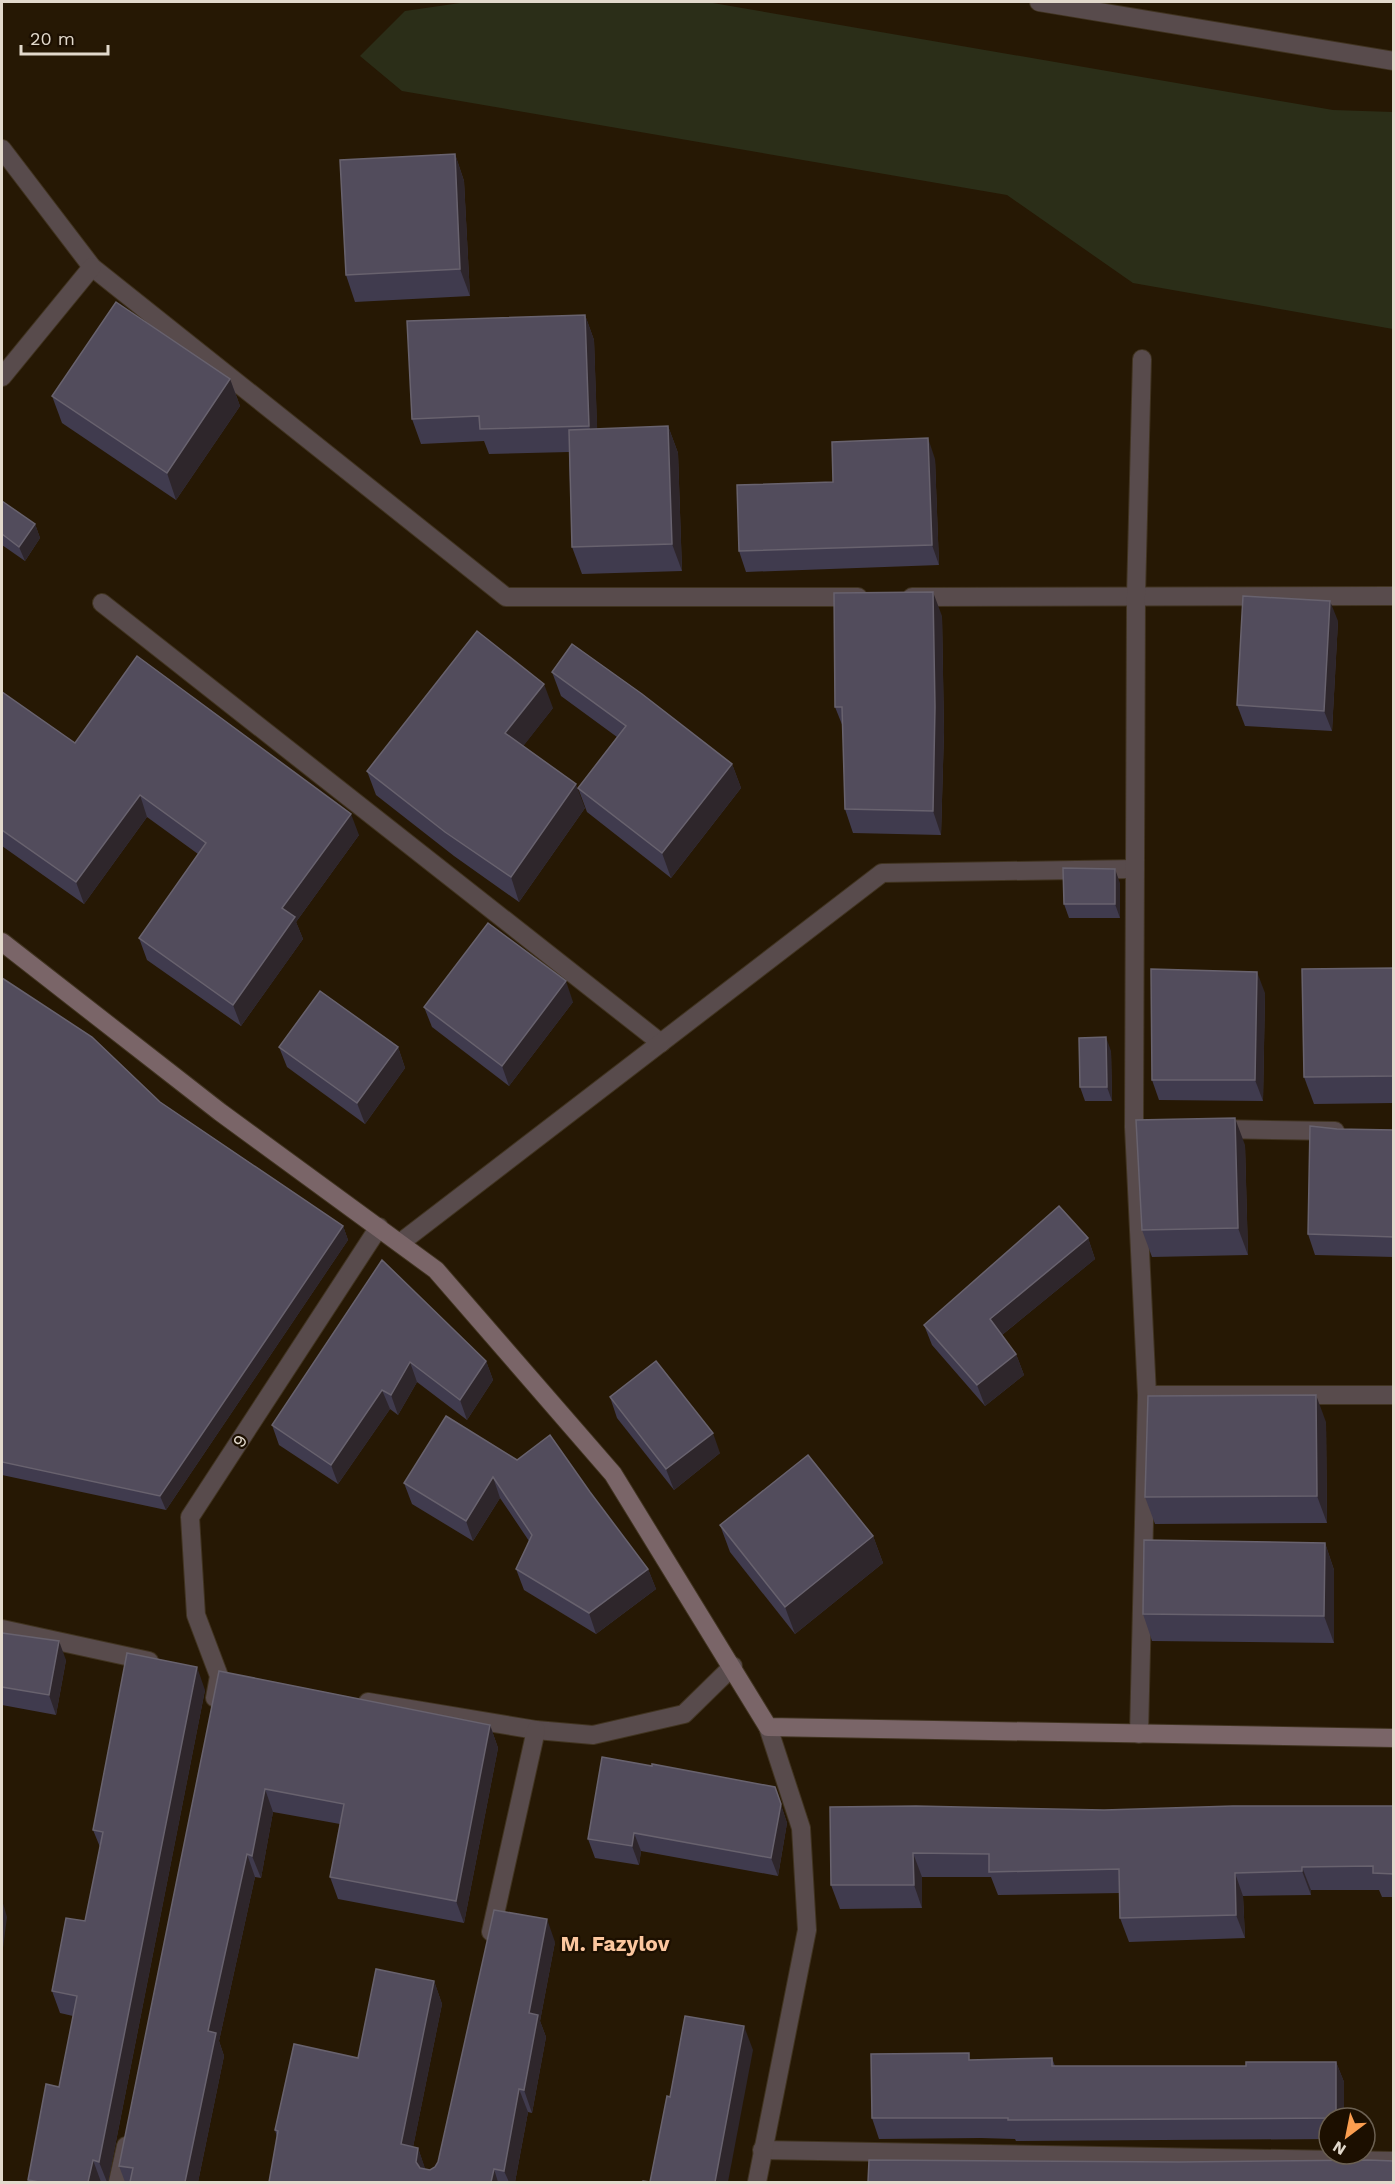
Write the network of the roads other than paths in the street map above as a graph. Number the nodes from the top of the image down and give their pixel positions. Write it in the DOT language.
graph roads {
  1 [pos="1040,2"];
  2 [pos="1394,61"];
  3 [pos="2,149"];
  4 [pos="92,267"];
  5 [pos="1142,359"];
  6 [pos="2,377"];
  7 [pos="1136,596"];
  8 [pos="1394,596"];
  9 [pos="874,597"];
  10 [pos="898,597"];
  11 [pos="102,603"];
  12 [pos="1135,869"];
  13 [pos="2,944"];
  14 [pos="661,1043"];
  15 [pos="1134,1127"];
  16 [pos="1157,1127"];
  17 [pos="1193,1128"];
  18 [pos="1358,1132"];
  19 [pos="379,1227"];
  20 [pos="400,1243"];
  21 [pos="1147,1395"];
  22 [pos="1394,1395"];
  23 [pos="2,1629"];
  24 [pos="162,1664"];
  25 [pos="733,1666"];
  26 [pos="196,1671"];
  27 [pos="225,1677"];
  28 [pos="348,1698"];
  29 [pos="212,1712"];
  30 [pos="768,1727"];
  31 [pos="536,1730"];
  32 [pos="1139,1734"];
  33 [pos="1394,1738"];
  34 [pos="487,1951"];
  35 [pos="130,2124"];
  36 [pos="762,2150"];
  37 [pos="1394,2161"];
  38 [pos="118,2182"];
  39 [pos="757,2182"];
  1 -- 2 [label="street"];
  3 -- 4 [label="street"];
  4 -- 6 [label="street"];
  4 -- 9 [label="street"];
  5 -- 7 [label="street"];
  7 -- 8 [label="street"];
  7 -- 10 [label="street"];
  7 -- 12 [label="street"];
  11 -- 14 [label="street"];
  12 -- 14 [label="street"];
  12 -- 15 [label="street"];
  13 -- 19 [label="street"];
  14 -- 20 [label="street"];
  15 -- 16 [label="street"];
  15 -- 21 [label="street"];
  17 -- 18 [label="street"];
  19 -- 20 [label="street"];
  19 -- 27 [label="street, 9"];
  20 -- 25 [label="street"];
  21 -- 22 [label="street"];
  21 -- 32 [label="street"];
  23 -- 24 [label="street"];
  25 -- 30 [label="street"];
  25 -- 31 [label="street"];
  26 -- 27 [label="street"];
  27 -- 29 [label="street"];
  28 -- 31 [label="street"];
  30 -- 32 [label="street"];
  30 -- 36 [label="street"];
  31 -- 34 [label="street"];
  32 -- 33 [label="street"];
  35 -- 38 [label="street"];
  36 -- 37 [label="street"];
  36 -- 39 [label="street"];
}
